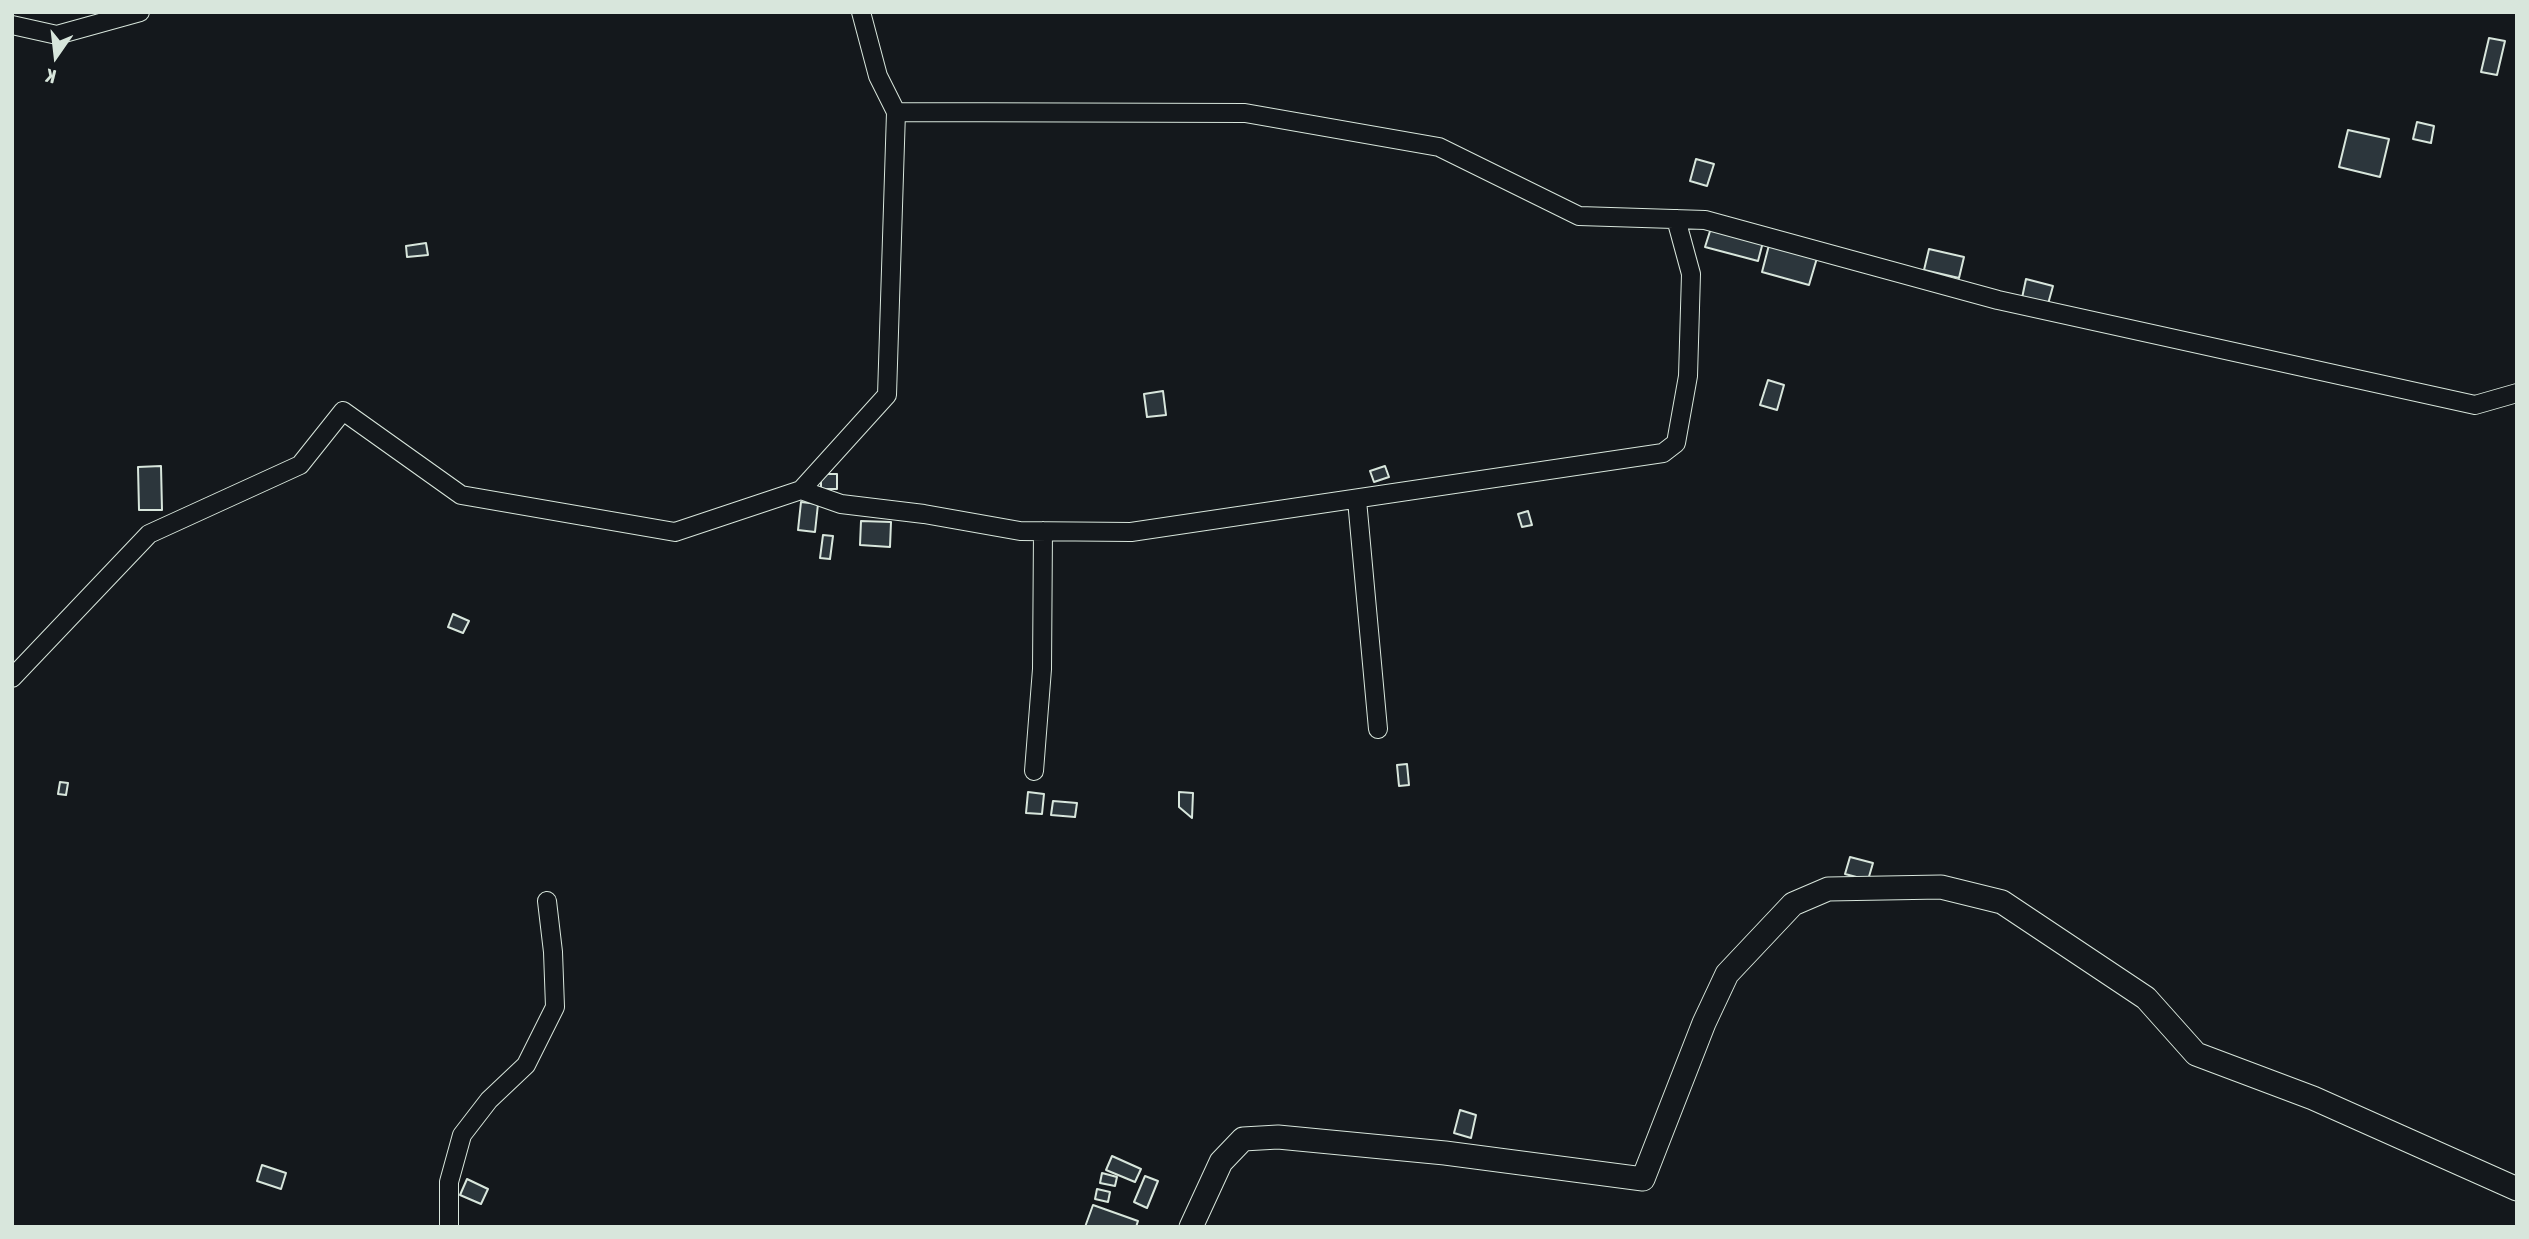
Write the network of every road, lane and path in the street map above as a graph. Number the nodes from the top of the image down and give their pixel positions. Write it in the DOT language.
graph roads {
  1 [pos="140,12"];
  2 [pos="861,12"];
  3 [pos="12,25"];
  4 [pos="896,113"];
  5 [pos="1676,219"];
  6 [pos="2517,393"];
  7 [pos="801,490"];
  8 [pos="1357,500"];
  9 [pos="1043,531"];
  10 [pos="12,678"];
  11 [pos="1378,729"];
  12 [pos="1034,771"];
  13 [pos="547,901"];
  14 [pos="2517,1189"];
  15 [pos="449,1227"];
  16 [pos="1191,1227"];
  1 -- 3 [label="street"];
  2 -- 4 [label="street"];
  4 -- 5 [label="street"];
  4 -- 7 [label="street"];
  5 -- 6 [label="street"];
  5 -- 8 [label="street"];
  7 -- 9 [label="street"];
  7 -- 10 [label="street"];
  8 -- 9 [label="street"];
  8 -- 11 [label="street"];
  9 -- 12 [label="street"];
  13 -- 15 [label="street"];
  14 -- 16 [label="street"];
}
